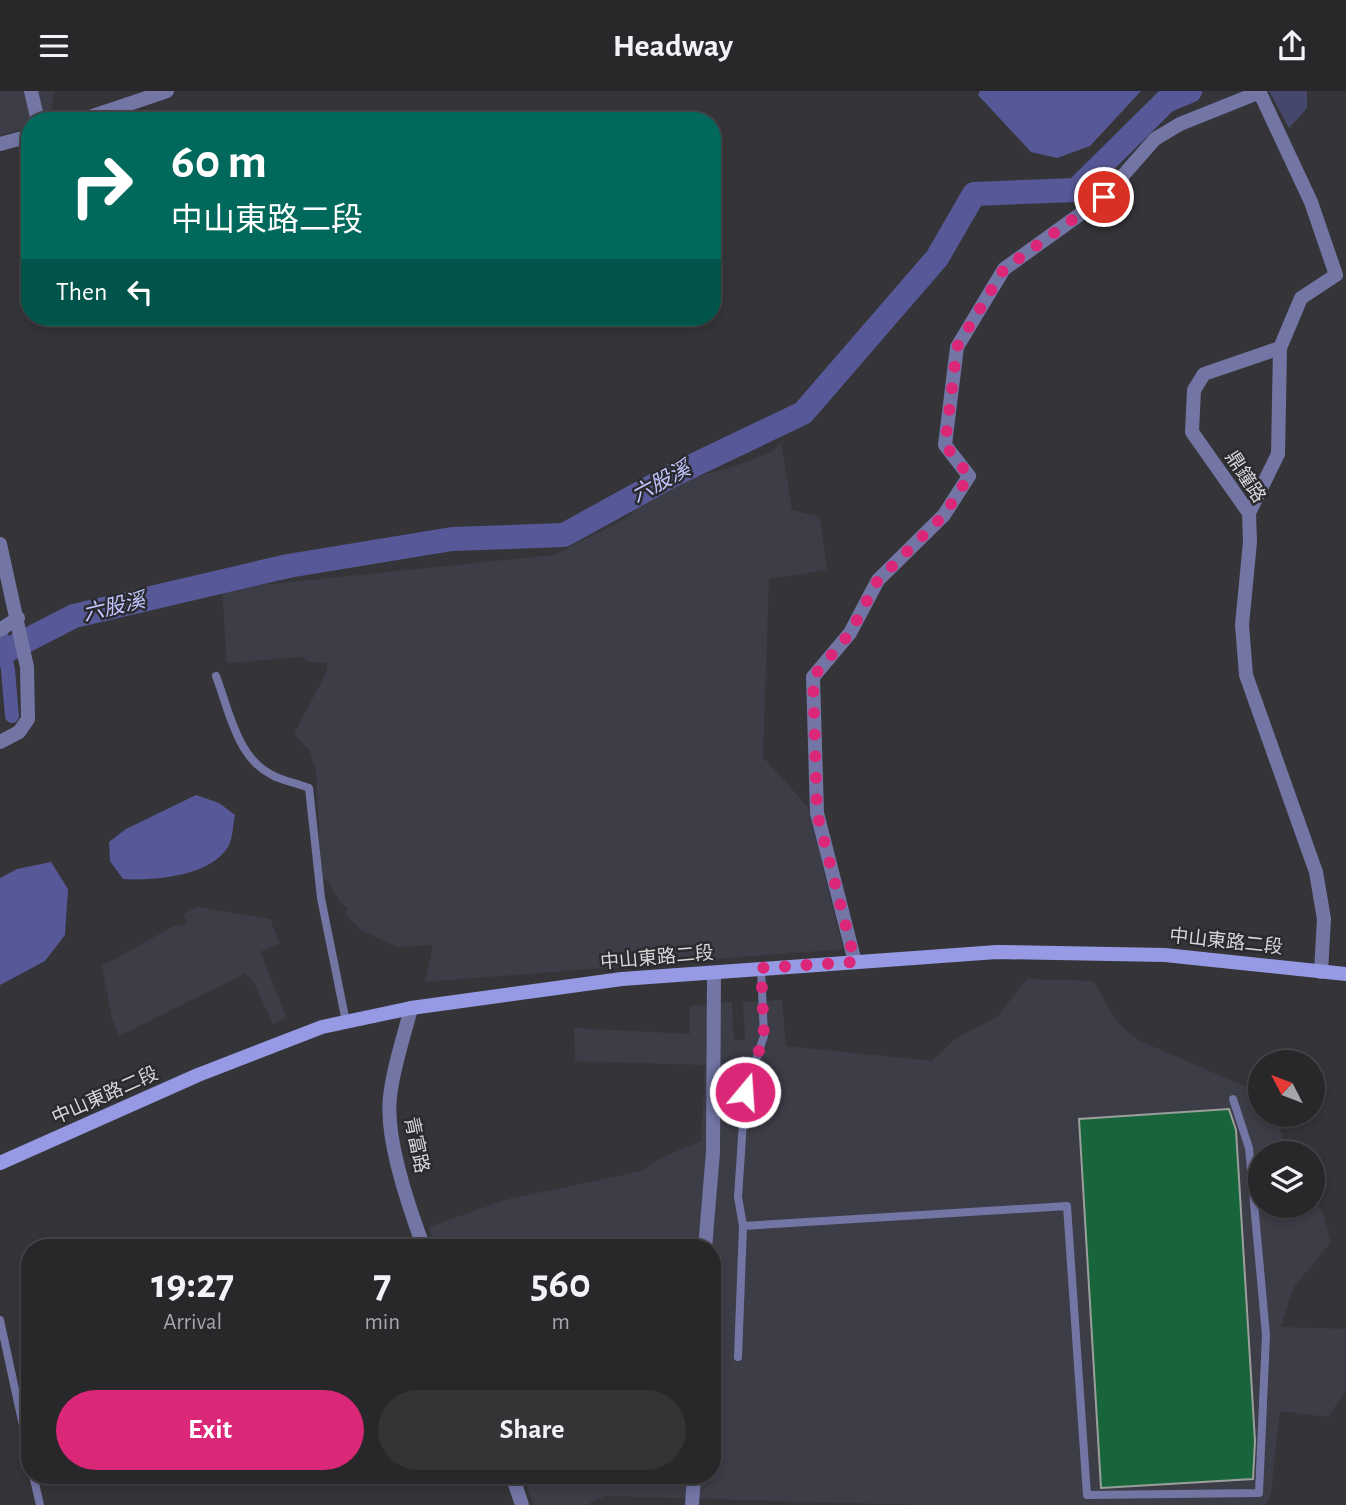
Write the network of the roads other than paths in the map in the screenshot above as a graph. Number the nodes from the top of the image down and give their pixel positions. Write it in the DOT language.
graph roads {
  1 [pos="31,91"];
  2 [pos="167,91"];
  3 [pos="1260,92"];
  4 [pos="36,112"];
  5 [pos="105,112"];
  6 [pos="21,138"];
  7 [pos="0,144"];
  8 [pos="1280,348"];
  9 [pos="1249,513"];
  10 [pos="0,544"];
  11 [pos="18,618"];
  12 [pos="0,630"];
  13 [pos="216,676"];
  14 [pos="0,742"];
  15 [pos="855,962"];
  16 [pos="761,968"];
  17 [pos="1321,972"];
  18 [pos="714,973"];
  19 [pos="1346,974"];
  20 [pos="411,1008"];
  21 [pos="346,1022"];
  22 [pos="1233,1099"];
  23 [pos="0,1163"];
  24 [pos="743,1226"];
  25 [pos="421,1239"];
  26 [pos="706,1239"];
  27 [pos="0,1320"];
  28 [pos="737,1357"];
  29 [pos="21,1417"];
  30 [pos="35,1484"];
  31 [pos="515,1484"];
  32 [pos="693,1484"];
  33 [pos="40,1505"];
  34 [pos="522,1505"];
  35 [pos="692,1505"];
  1 -- 4 [label="street"];
  2 -- 5 [label="street"];
  3 -- 8 [label="street"];
  3 -- 15 [label="street"];
  6 -- 7 [label="street"];
  8 -- 9 [label="street"];
  8 -- 9 [label="street, 鼎鐘路"];
  9 -- 17 [label="street, 鼎鐘路"];
  10 -- 11 [label="street"];
  11 -- 12 [label="street"];
  11 -- 14 [label="street"];
  13 -- 21 [label="lane"];
  15 -- 16 [label="main road, 中山東路二段"];
  15 -- 17 [label="main road, 中山東路二段"];
  16 -- 18 [label="main road, 中山東路二段"];
  16 -- 24 [label="lane"];
  17 -- 19 [label="main road, 中山東路二段"];
  18 -- 20 [label="main road, 中山東路二段"];
  18 -- 26 [label="street"];
  20 -- 21 [label="main road, 中山東路二段"];
  20 -- 25 [label="street, 青富路"];
  21 -- 23 [label="main road, 中山東路二段"];
  22 -- 24 [label="lane"];
  24 -- 28 [label="lane"];
  27 -- 29 [label="lane"];
  30 -- 33 [label="lane"];
  31 -- 34 [label="street"];
  32 -- 35 [label="street"];
}
